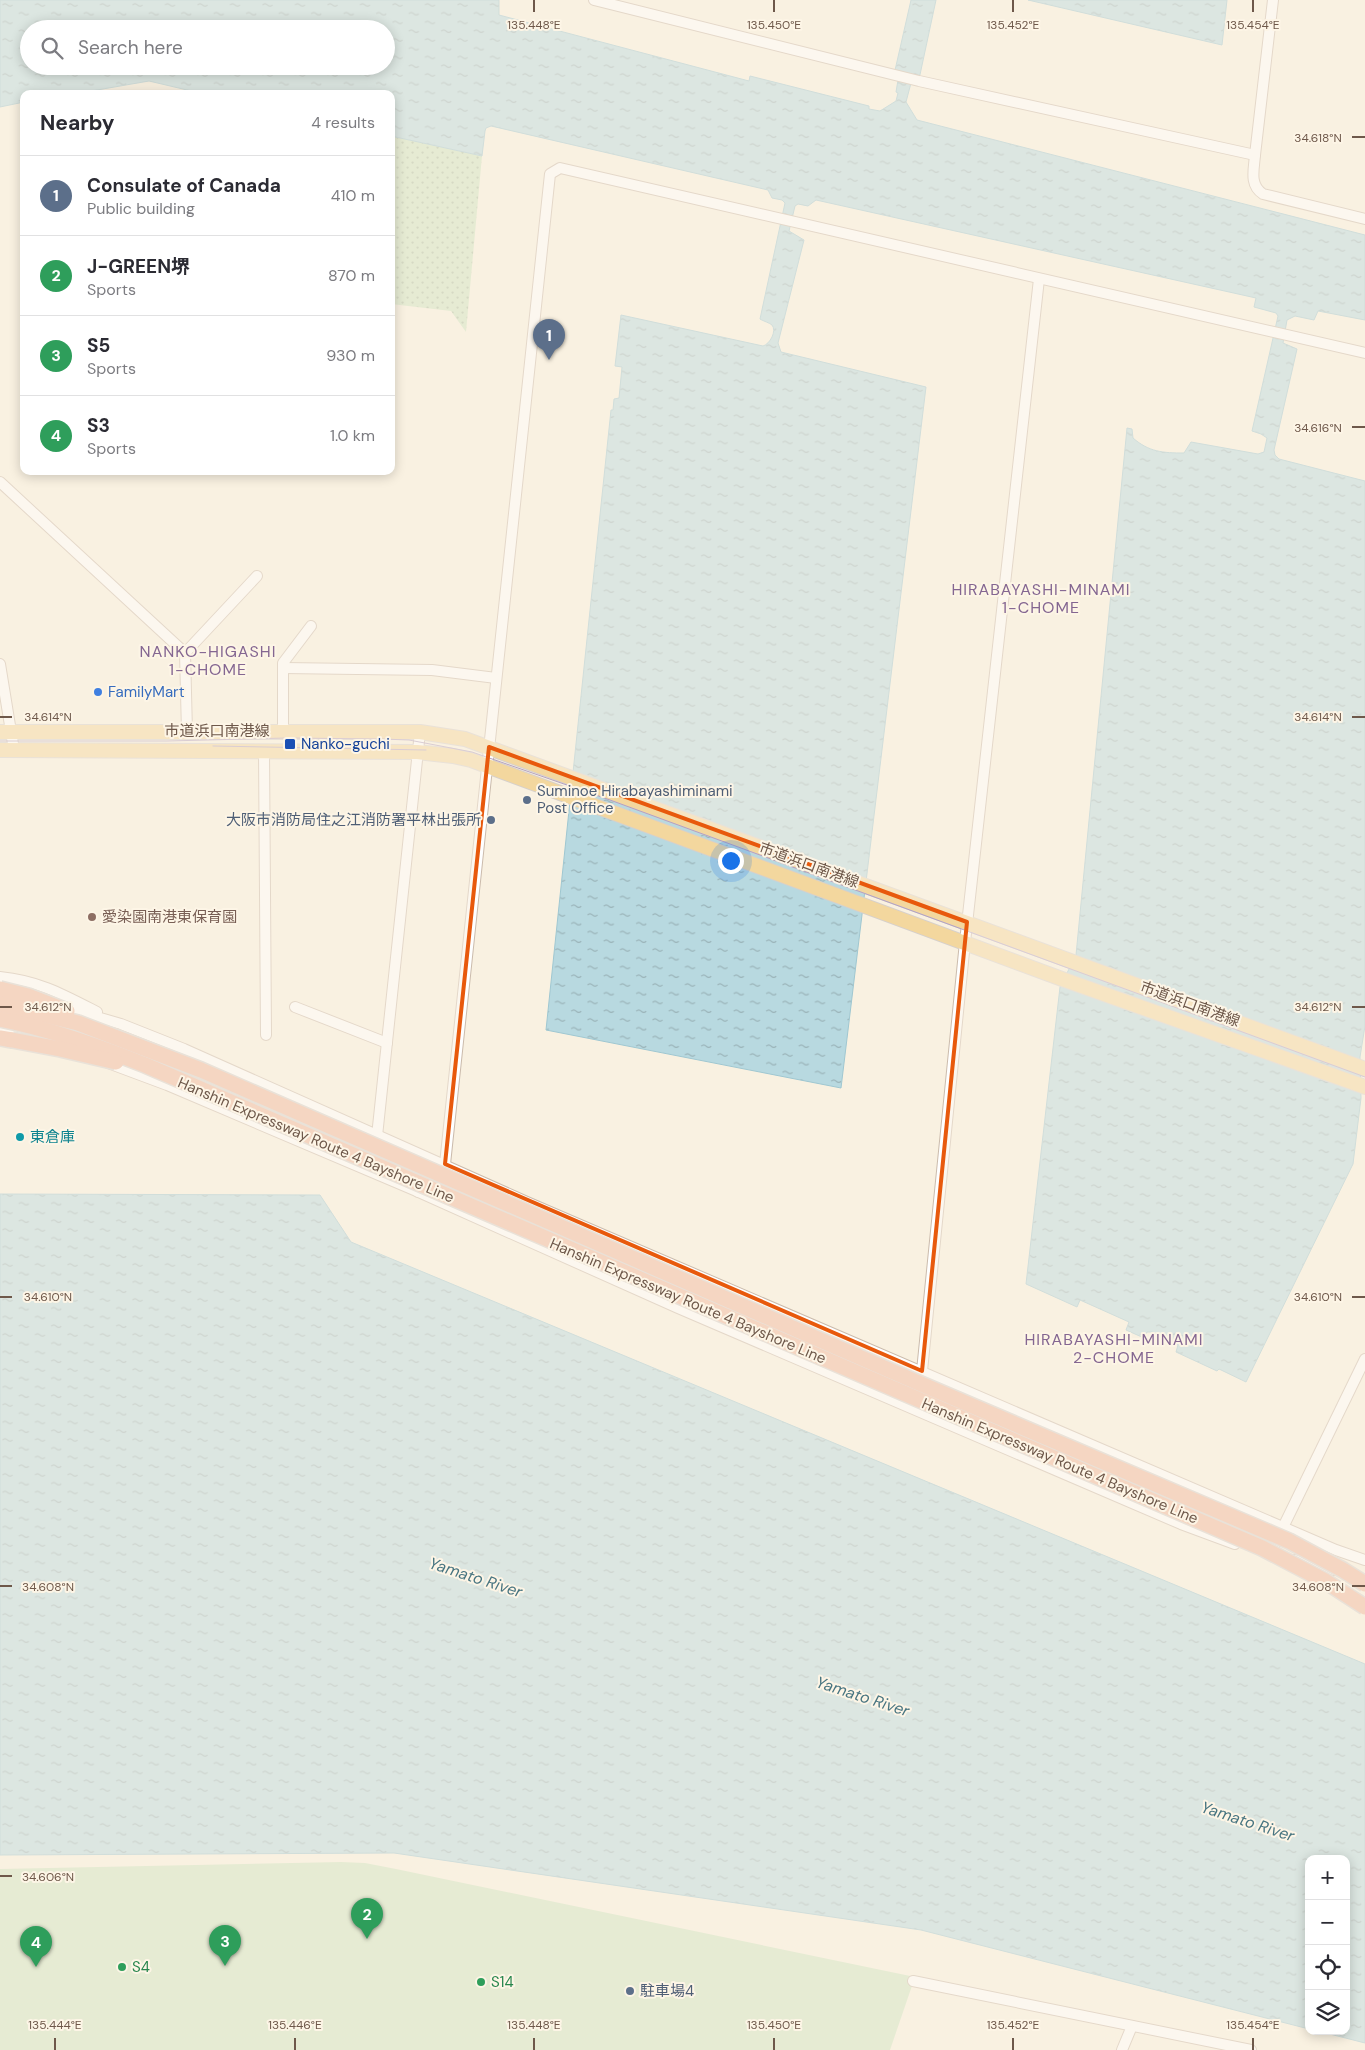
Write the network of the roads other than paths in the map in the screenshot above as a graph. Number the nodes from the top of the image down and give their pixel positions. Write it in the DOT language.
graph roads {
  1 [pos="594,0"];
  2 [pos="1273,0"];
  3 [pos="1255,155"];
  4 [pos="1365,219"];
  5 [pos="1039,279"];
  6 [pos="1365,353"];
  7 [pos="0,482"];
  8 [pos="257,576"];
  9 [pos="311,626"];
  10 [pos="185,653"];
  11 [pos="0,664"];
  12 [pos="283,668"];
  13 [pos="496,678"];
  14 [pos="283,731"];
  15 [pos="6,732"];
  16 [pos="187,732"];
  17 [pos="420,732"];
  18 [pos="489,747"];
  19 [pos="7,750"];
  20 [pos="264,751"];
  21 [pos="417,752"];
  22 [pos="487,765"];
  23 [pos="967,922"];
  24 [pos="965,942"];
  25 [pos="0,977"];
  26 [pos="0,989"];
  27 [pos="0,994"];
  28 [pos="0,1004"];
  29 [pos="295,1007"];
  30 [pos="0,1019"];
  31 [pos="121,1024"];
  32 [pos="0,1030"];
  33 [pos="266,1035"];
  34 [pos="0,1038"];
  35 [pos="0,1043"];
  36 [pos="387,1043"];
  37 [pos="1364,1069"];
  38 [pos="201,1070"];
  39 [pos="1365,1086"];
  40 [pos="212,1094"];
  41 [pos="254,1121"];
  42 [pos="377,1136"];
  43 [pos="445,1164"];
  44 [pos="418,1192"];
  45 [pos="1365,1359"];
  46 [pos="922,1371"];
  47 [pos="908,1406"];
  48 [pos="1282,1527"];
  49 [pos="1270,1554"];
  50 [pos="1365,1560"];
  51 [pos="1365,1578"];
  52 [pos="1365,1584"];
  53 [pos="1365,1607"];
  54 [pos="913,1981"];
  55 [pos="1132,2026"];
  56 [pos="1122,2050"];
  57 [pos="1251,2050"];
  1 -- 3 [label="street"];
  2 -- 3 [label="street"];
  3 -- 4 [label="street"];
  5 -- 6 [label="street"];
  5 -- 13 [label="street"];
  5 -- 23 [label="street"];
  7 -- 10 [label="street"];
  8 -- 10 [label="street"];
  9 -- 12 [label="street"];
  10 -- 16 [label="street"];
  11 -- 15 [label="street"];
  12 -- 13 [label="street"];
  12 -- 14 [label="street"];
  13 -- 18 [label="street"];
  14 -- 16 [label="main road, 市道浜口南港線"];
  14 -- 17 [label="main road, 市道浜口南港線"];
  15 -- 16 [label="main road, 市道浜口南港線"];
  15 -- 19 [label="street"];
  17 -- 18 [label="main road, 市道浜口南港線"];
  17 -- 21 [label="street"];
  18 -- 22 [label="street"];
  18 -- 23 [label="main road, 市道浜口南港線"];
  19 -- 20 [label="main road, 市道浜口南港線"];
  20 -- 21 [label="main road, 市道浜口南港線"];
  20 -- 33 [label="street"];
  21 -- 22 [label="main road, 市道浜口南港線"];
  21 -- 36 [label="street"];
  22 -- 24 [label="main road, 市道浜口南港線"];
  22 -- 43 [label="street"];
  23 -- 24 [label="street"];
  23 -- 37 [label="main road, 市道浜口南港線"];
  24 -- 39 [label="main road, 市道浜口南港線"];
  24 -- 46 [label="street"];
  25 -- 31 [label="street"];
  26 -- 38 [label="highway, bridge"];
  27 -- 31 [label="street"];
  28 -- 38 [label="highway, Hanshin Expressway Route 4 Bayshore Line, bridge"];
  29 -- 36 [label="street"];
  30 -- 40 [label="highway, Hanshin Expressway Route 4 Bayshore Line, bridge"];
  31 -- 42 [label="street"];
  32 -- 41 [label="street"];
  34 -- 40 [label="highway, bridge"];
  35 -- 41 [label="street"];
  36 -- 42 [label="street"];
  38 -- 52 [label="highway, Hanshin Expressway Route 4 Bayshore Line, bridge"];
  40 -- 53 [label="highway, Hanshin Expressway Route 4 Bayshore Line, bridge"];
  41 -- 44 [label="street"];
  42 -- 43 [label="street"];
  43 -- 44 [label="street"];
  43 -- 46 [label="street"];
  44 -- 47 [label="street"];
  45 -- 48 [label="street"];
  46 -- 47 [label="street"];
  46 -- 48 [label="street"];
  47 -- 49 [label="street"];
  48 -- 49 [label="street"];
  48 -- 50 [label="street"];
  49 -- 51 [label="street"];
  54 -- 55 [label="street"];
  55 -- 56 [label="street"];
  55 -- 57 [label="street"];
}
